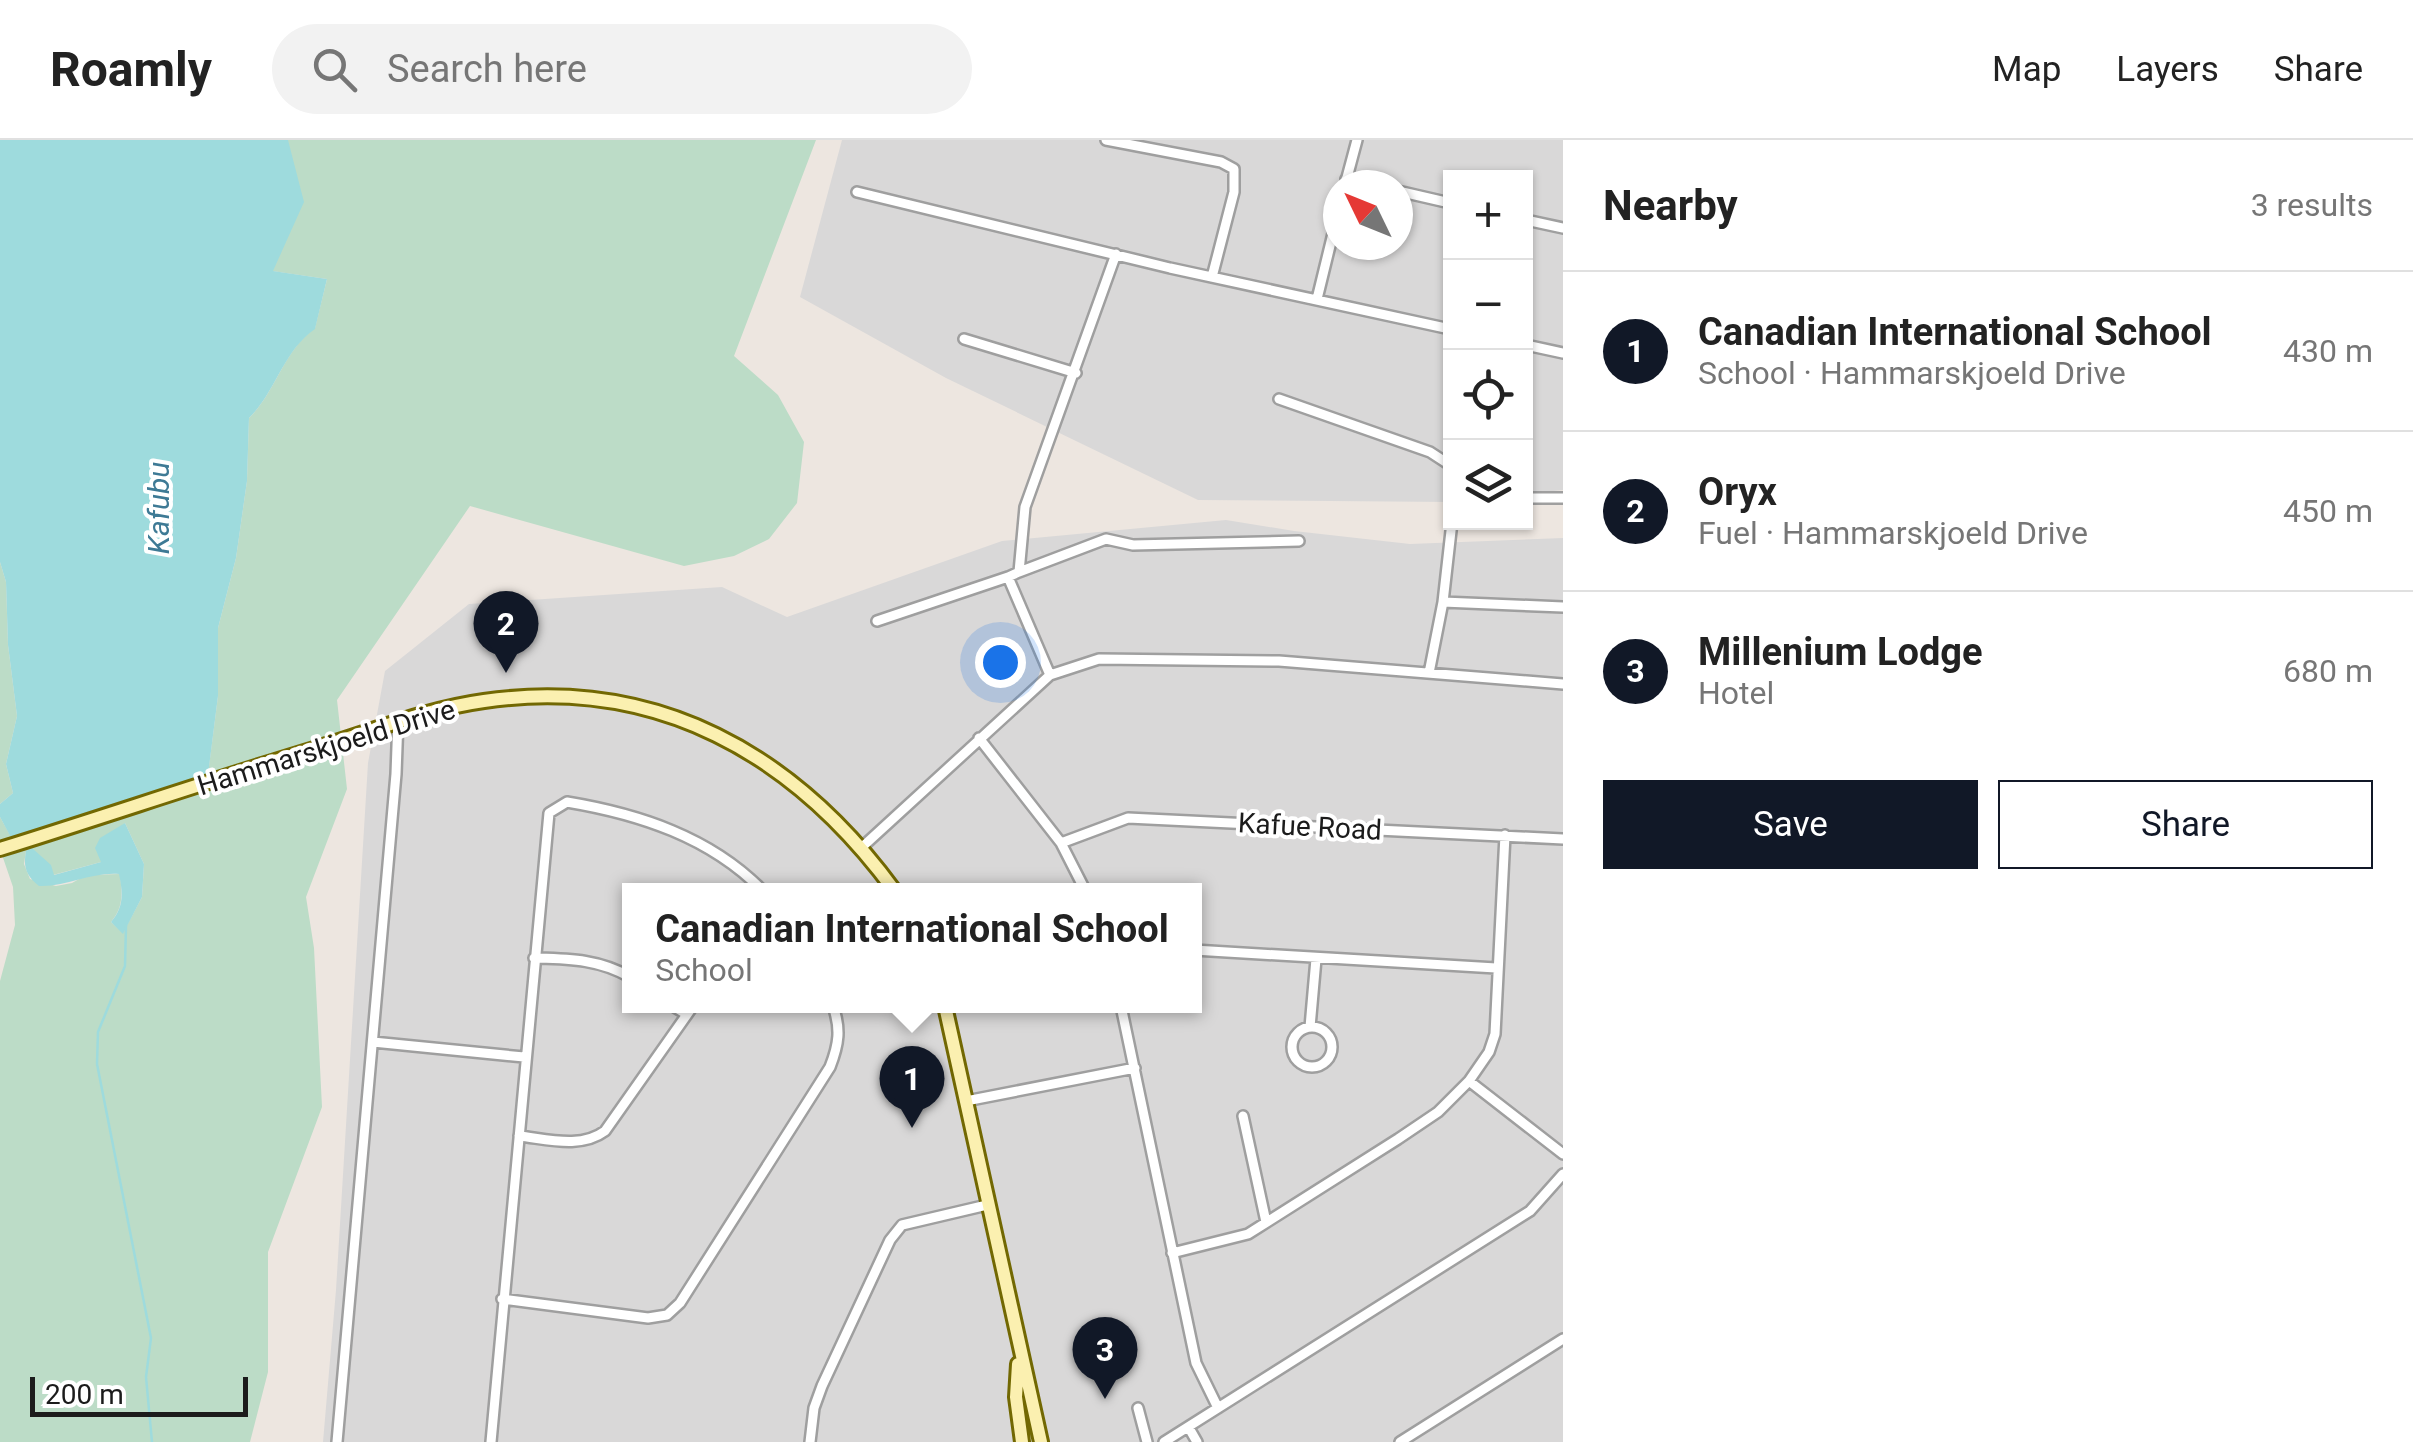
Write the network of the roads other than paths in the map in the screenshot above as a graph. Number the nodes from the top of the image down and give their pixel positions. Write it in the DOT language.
graph roads {
  1 [pos="1106,140"];
  2 [pos="1357,140"];
  3 [pos="1348,170"];
  4 [pos="856,192"];
  5 [pos="1413,194"];
  6 [pos="1443,201"];
  7 [pos="1533,222"];
  8 [pos="1563,228"];
  9 [pos="1116,254"];
  10 [pos="1327,260"];
  11 [pos="1212,277"];
  12 [pos="1318,299"];
  13 [pos="1443,327"];
  14 [pos="964,339"];
  15 [pos="1533,347"];
  16 [pos="1563,353"];
  17 [pos="1076,373"];
  18 [pos="1279,399"];
  19 [pos="1443,460"];
  20 [pos="1533,498"];
  21 [pos="1563,498"];
  22 [pos="1451,530"];
  23 [pos="1298,541"];
  24 [pos="1019,572"];
  25 [pos="1008,578"];
  26 [pos="1443,602"];
  27 [pos="1563,607"];
  28 [pos="877,620"];
  29 [pos="1429,673"];
  30 [pos="1050,675"];
  31 [pos="1563,684"];
  32 [pos="398,719"];
  33 [pos="979,738"];
  34 [pos="1504,835"];
  35 [pos="1563,839"];
  36 [pos="1061,842"];
  37 [pos="0,849"];
  38 [pos="860,849"];
  39 [pos="754,883"];
  40 [pos="888,883"];
  41 [pos="1081,883"];
  42 [pos="1202,951"];
  43 [pos="534,958"];
  44 [pos="1316,959"];
  45 [pos="1496,968"];
  46 [pos="622,973"];
  47 [pos="687,1013"];
  48 [pos="835,1013"];
  49 [pos="947,1013"];
  50 [pos="1123,1013"];
  51 [pos="1310,1027"];
  52 [pos="373,1042"];
  53 [pos="524,1057"];
  54 [pos="1135,1068"];
  55 [pos="1469,1081"];
  56 [pos="966,1102"];
  57 [pos="1243,1116"];
  58 [pos="519,1136"];
  59 [pos="1563,1154"];
  60 [pos="1563,1174"];
  61 [pos="987,1205"];
  62 [pos="1266,1222"];
  63 [pos="1172,1253"];
  64 [pos="502,1299"];
  65 [pos="1563,1340"];
  66 [pos="1018,1346"];
  67 [pos="1138,1408"];
  68 [pos="1218,1408"];
  69 [pos="1189,1428"];
  70 [pos="337,1442"];
  71 [pos="491,1442"];
  72 [pos="810,1442"];
  73 [pos="1022,1442"];
  74 [pos="1041,1442"];
  75 [pos="1147,1442"];
  76 [pos="1164,1442"];
  77 [pos="1197,1442"];
  78 [pos="1400,1442"];
  1 -- 11 [label="street"];
  2 -- 3 [label="street"];
  4 -- 9 [label="street"];
  5 -- 6 [label="street"];
  7 -- 8 [label="street"];
  9 -- 11 [label="street"];
  9 -- 17 [label="street"];
  10 -- 12 [label="street"];
  11 -- 12 [label="street"];
  12 -- 13 [label="street"];
  14 -- 17 [label="street"];
  15 -- 16 [label="street"];
  17 -- 24 [label="street"];
  18 -- 19 [label="street"];
  20 -- 21 [label="street"];
  22 -- 26 [label="street"];
  23 -- 24 [label="street"];
  24 -- 25 [label="street"];
  25 -- 28 [label="street"];
  25 -- 30 [label="street"];
  26 -- 27 [label="street"];
  26 -- 29 [label="street"];
  29 -- 30 [label="street"];
  29 -- 31 [label="street"];
  30 -- 33 [label="street"];
  32 -- 37 [label="main road, Hammarskjoeld Drive"];
  32 -- 38 [label="main road, Hammarskjoeld Drive"];
  32 -- 52 [label="street"];
  33 -- 36 [label="street"];
  33 -- 38 [label="street"];
  34 -- 35 [label="street, Kafue Road"];
  34 -- 36 [label="street, Kafue Road"];
  34 -- 45 [label="street"];
  36 -- 41 [label="street"];
  38 -- 40 [label="main road, Hammarskjoeld Drive"];
  39 -- 43 [label="street"];
  42 -- 44 [label="street"];
  43 -- 46 [label="street"];
  43 -- 53 [label="street"];
  44 -- 45 [label="street"];
  44 -- 51 [label="street"];
  45 -- 55 [label="street"];
  47 -- 58 [label="street"];
  48 -- 64 [label="street"];
  49 -- 56 [label="main road"];
  50 -- 54 [label="street"];
  51 -- 51 [label="street"];
  52 -- 53 [label="street"];
  52 -- 70 [label="street"];
  53 -- 58 [label="street"];
  54 -- 56 [label="street"];
  54 -- 63 [label="street"];
  55 -- 59 [label="street"];
  55 -- 62 [label="street"];
  56 -- 61 [label="main road"];
  57 -- 62 [label="street"];
  58 -- 64 [label="street"];
  60 -- 68 [label="street"];
  61 -- 66 [label="main road"];
  61 -- 72 [label="street"];
  62 -- 63 [label="street"];
  63 -- 68 [label="street"];
  64 -- 71 [label="street"];
  65 -- 78 [label="street"];
  66 -- 73 [label="main road"];
  66 -- 74 [label="main road"];
  67 -- 75 [label="street"];
  68 -- 69 [label="street"];
  69 -- 76 [label="street"];
  69 -- 77 [label="street"];
}
